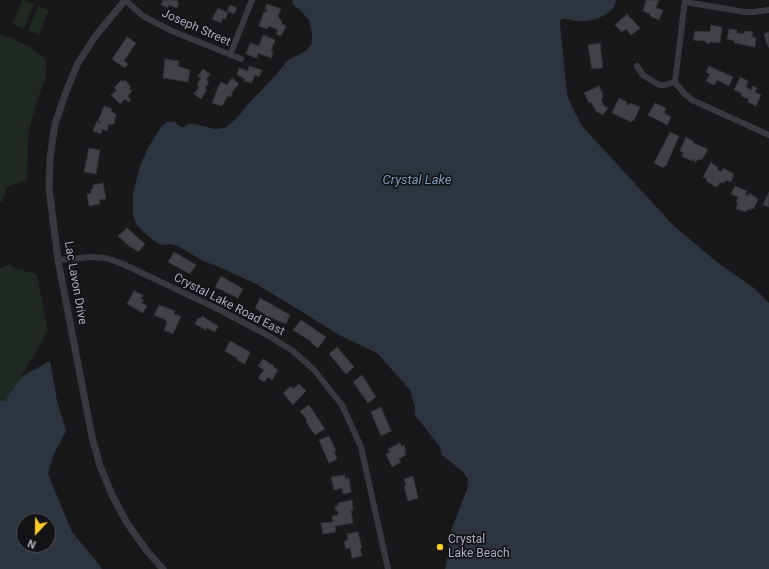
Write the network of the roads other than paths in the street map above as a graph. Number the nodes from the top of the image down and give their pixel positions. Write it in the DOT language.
graph roads {
  1 [pos="125,0"];
  2 [pos="252,0"];
  3 [pos="685,1"];
  4 [pos="769,10"];
  5 [pos="230,55"];
  6 [pos="241,59"];
  7 [pos="637,66"];
  8 [pos="675,82"];
  9 [pos="769,135"];
  10 [pos="58,260"];
  11 [pos="163,569"];
  12 [pos="388,569"];
  1 -- 5 [label="street, Joseph Street"];
  1 -- 10 [label="street, Lac Lavon Drive"];
  2 -- 5 [label="street"];
  3 -- 4 [label="street"];
  3 -- 8 [label="street"];
  5 -- 6 [label="street, Joseph Street"];
  7 -- 8 [label="street"];
  8 -- 9 [label="street"];
  10 -- 11 [label="street, Lac Lavon Drive"];
  10 -- 12 [label="street, Crystal Lake Road East"];
}
